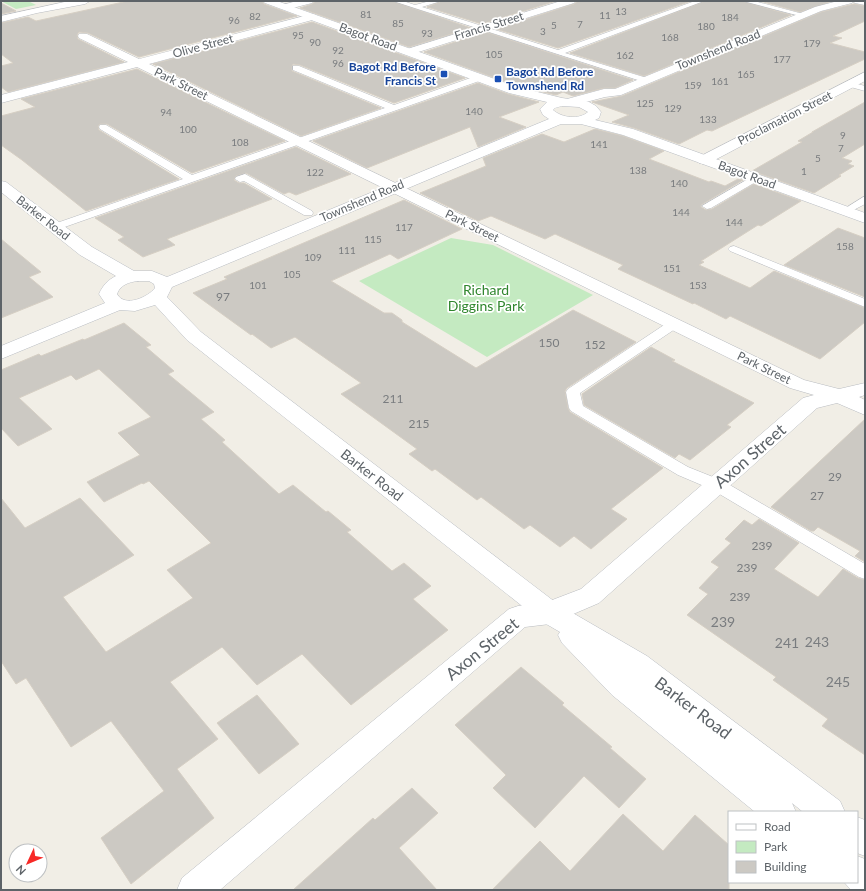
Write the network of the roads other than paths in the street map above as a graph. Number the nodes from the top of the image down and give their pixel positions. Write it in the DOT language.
graph roads {
  1 [pos="85,1"];
  2 [pos="268,1"];
  3 [pos="309,1"];
  4 [pos="396,1"];
  5 [pos="438,1"];
  6 [pos="571,1"];
  7 [pos="701,1"];
  8 [pos="746,1"];
  9 [pos="827,1"];
  10 [pos="849,1"];
  11 [pos="858,1"];
  12 [pos="865,2"];
  13 [pos="285,7"];
  14 [pos="415,7"];
  15 [pos="818,9"];
  16 [pos="804,15"];
  17 [pos="312,17"];
  18 [pos="1,19"];
  19 [pos="482,29"];
  20 [pos="83,36"];
  21 [pos="408,52"];
  22 [pos="557,53"];
  23 [pos="139,63"];
  24 [pos="296,68"];
  25 [pos="865,76"];
  26 [pos="480,78"];
  27 [pos="644,80"];
  28 [pos="850,84"];
  29 [pos="865,89"];
  30 [pos="513,90"];
  31 [pos="617,92"];
  32 [pos="1,99"];
  33 [pos="566,102"];
  34 [pos="393,108"];
  35 [pos="593,112"];
  36 [pos="553,114"];
  37 [pos="580,120"];
  38 [pos="103,127"];
  39 [pos="628,132"];
  40 [pos="299,141"];
  41 [pos="704,160"];
  42 [pos="755,178"];
  43 [pos="191,179"];
  44 [pos="240,179"];
  45 [pos="388,185"];
  46 [pos="1,186"];
  47 [pos="865,199"];
  48 [pos="707,206"];
  49 [pos="846,211"];
  50 [pos="308,212"];
  51 [pos="865,218"];
  52 [pos="55,227"];
  53 [pos="734,249"];
  54 [pos="86,251"];
  55 [pos="131,277"];
  56 [pos="158,286"];
  57 [pos="117,298"];
  58 [pos="865,303"];
  59 [pos="674,324"];
  60 [pos="1,336"];
  61 [pos="194,336"];
  62 [pos="1,353"];
  63 [pos="853,392"];
  64 [pos="865,408"];
  65 [pos="717,485"];
  66 [pos="865,572"];
  67 [pos="550,613"];
  68 [pos="779,811"];
  69 [pos="828,811"];
  70 [pos="194,890"];
  1 -- 18 [label="street"];
  2 -- 13 [label="street, Bagot Road"];
  3 -- 13 [label="street"];
  4 -- 14 [label="lane"];
  5 -- 14 [label="lane"];
  6 -- 19 [label="street, Francis Street"];
  7 -- 22 [label="lane"];
  8 -- 16 [label="lane"];
  9 -- 15 [label="street, Townshend Road"];
  10 -- 15 [label="street, Townshend Road"];
  11 -- 12 [label="street"];
  13 -- 17 [label="street, Bagot Road"];
  14 -- 19 [label="lane"];
  15 -- 16 [label="street, Townshend Road"];
  16 -- 27 [label="street, Townshend Road"];
  17 -- 21 [label="street, Bagot Road"];
  17 -- 23 [label="street, Olive Street"];
  19 -- 21 [label="street, Francis Street"];
  19 -- 22 [label="lane"];
  20 -- 23 [label="street, Park Street"];
  21 -- 26 [label="street, Bagot Road"];
  22 -- 27 [label="lane"];
  23 -- 32 [label="street, Olive Street"];
  23 -- 40 [label="street, Park Street"];
  24 -- 34 [label="lane"];
  25 -- 28 [label="street, Proclamation Street"];
  26 -- 30 [label="street, Bagot Road"];
  26 -- 34 [label="lane"];
  27 -- 31 [label="street, Townshend Road"];
  28 -- 29 [label="lane"];
  28 -- 41 [label="street, Proclamation Street"];
  30 -- 33 [label="street, Bagot Road"];
  30 -- 36 [label="street, Bagot Road"];
  31 -- 33 [label="street, Townshend Road"];
  31 -- 35 [label="street, Townshend Road"];
  33 -- 35 [label="street, Bagot Road"];
  33 -- 36 [label="street, Townshend Road"];
  34 -- 40 [label="lane"];
  35 -- 37 [label="street, Townshend Road"];
  35 -- 39 [label="street, Bagot Road"];
  36 -- 37 [label="street"];
  36 -- 45 [label="street, Townshend Road"];
  37 -- 39 [label="street, Bagot Road"];
  38 -- 43 [label="lane"];
  39 -- 41 [label="street, Bagot Road"];
  40 -- 43 [label="lane"];
  40 -- 45 [label="street, Park Street"];
  41 -- 42 [label="street, Bagot Road"];
  42 -- 48 [label="lane"];
  42 -- 49 [label="street, Bagot Road"];
  43 -- 52 [label="lane"];
  44 -- 50 [label="lane"];
  45 -- 50 [label="street, Townshend Road"];
  45 -- 56 [label="street, Townshend Road"];
  45 -- 59 [label="street, Park Street"];
  46 -- 52 [label="street, Barker Road"];
  47 -- 49 [label="lane"];
  49 -- 51 [label="street, Bagot Road"];
  50 -- 56 [label="street, Townshend Road"];
  52 -- 54 [label="street, Barker Road"];
  53 -- 58 [label="lane"];
  54 -- 55 [label="street, Barker Road"];
  54 -- 57 [label="street, Barker Road"];
  55 -- 56 [label="street"];
  55 -- 57 [label="street"];
  56 -- 57 [label="street"];
  56 -- 61 [label="street, Barker Road"];
  57 -- 60 [label="street"];
  57 -- 61 [label="street, Barker Road"];
  57 -- 62 [label="street"];
  59 -- 63 [label="street, Park Street"];
  59 -- 65 [label="lane"];
  61 -- 67 [label="street, Barker Road"];
  63 -- 64 [label="street, Park Street"];
  63 -- 65 [label="street, Axon Street"];
  65 -- 66 [label="lane"];
  65 -- 67 [label="street, Axon Street"];
  67 -- 68 [label="street, Barker Road"];
  67 -- 69 [label="street, Barker Road"];
  67 -- 70 [label="street, Axon Street"];
}
